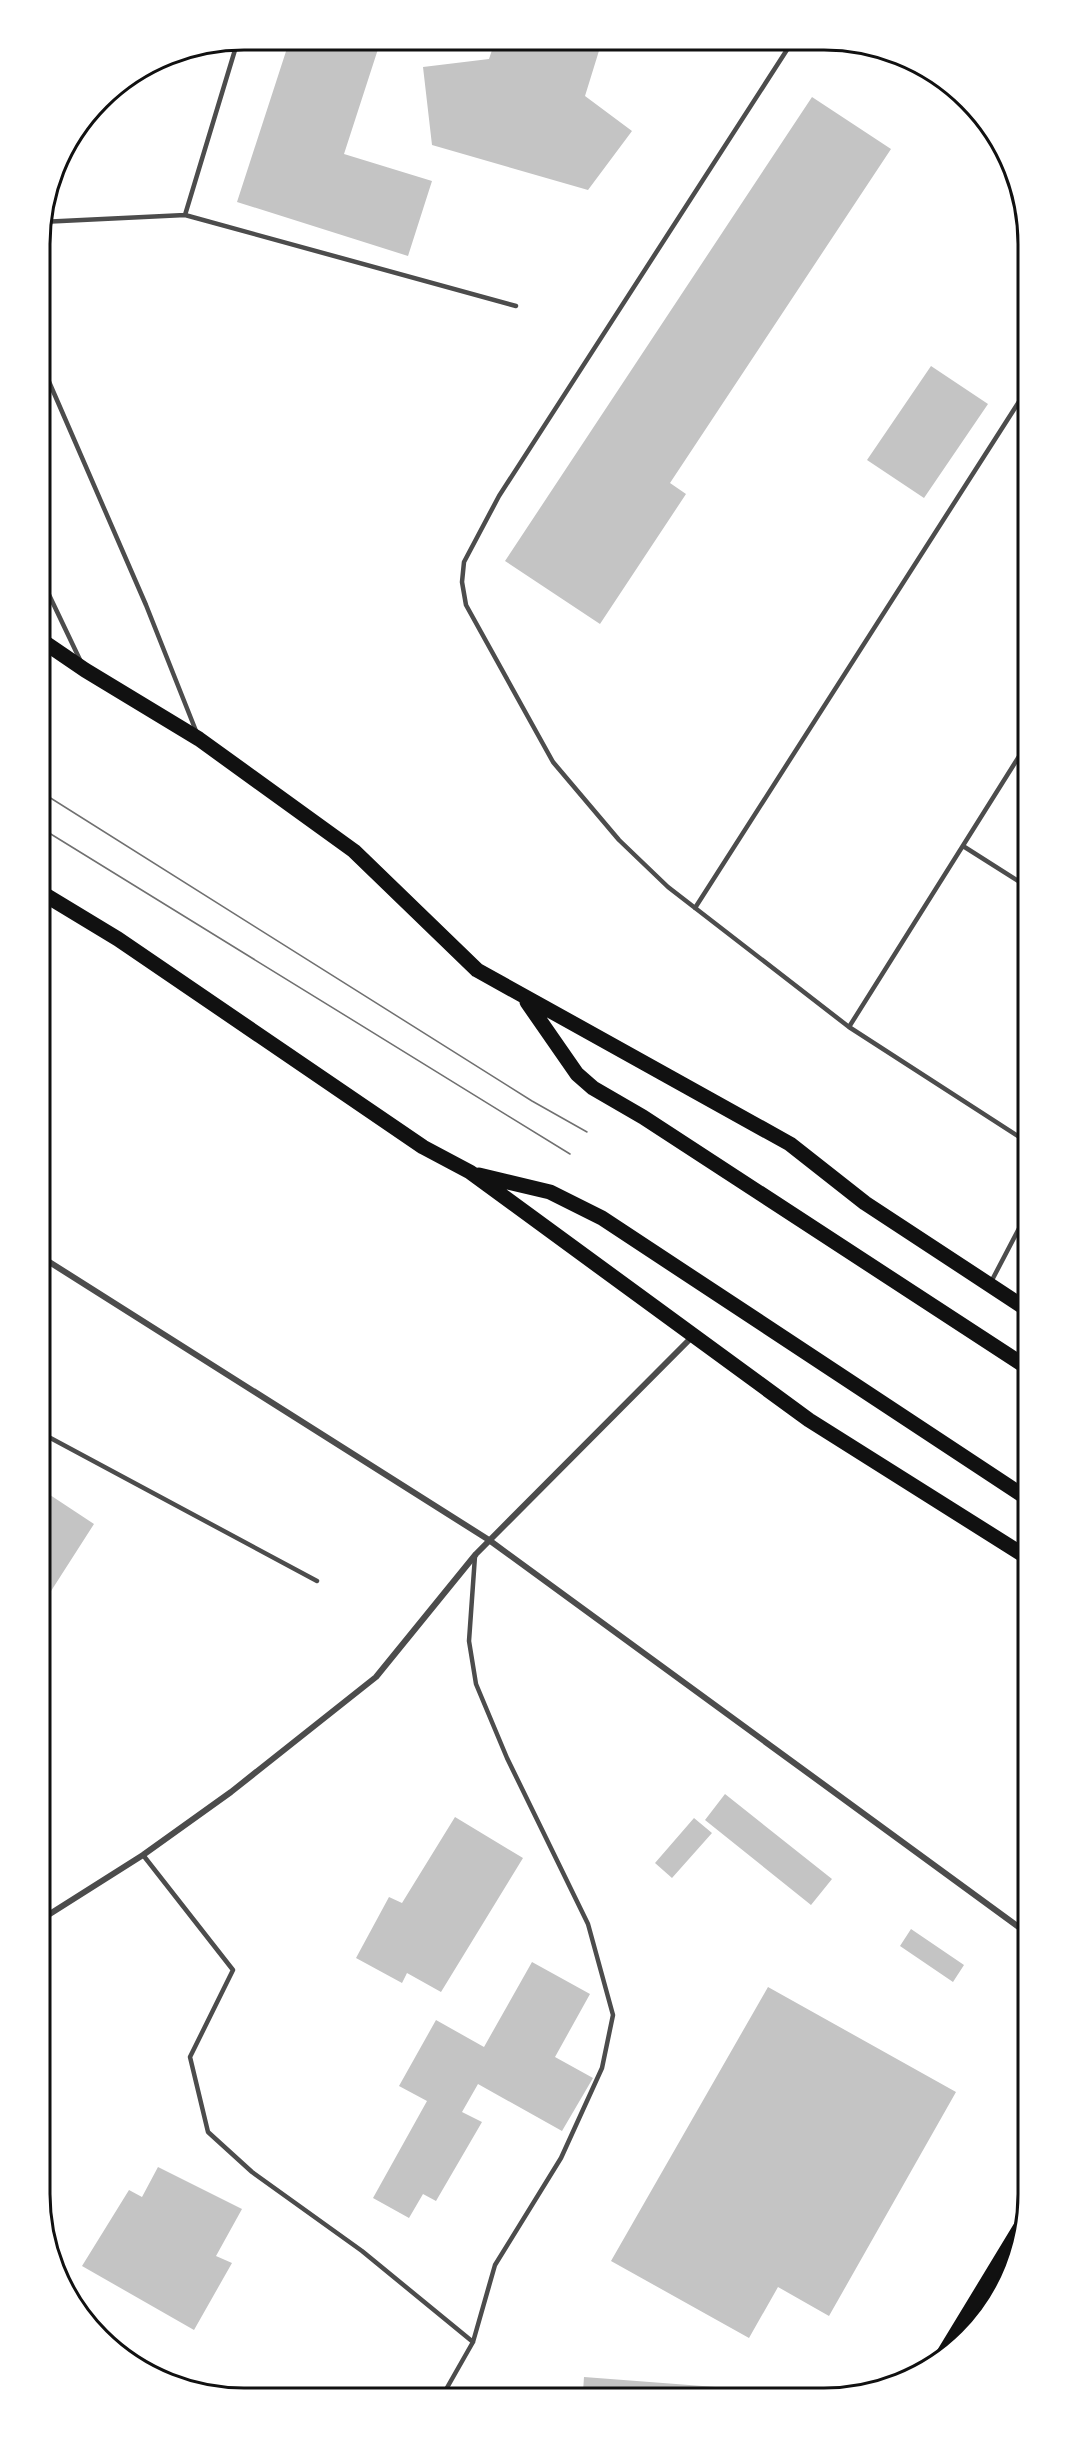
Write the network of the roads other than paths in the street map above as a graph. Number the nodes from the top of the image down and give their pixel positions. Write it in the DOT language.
graph roads {
  1 [pos="235,50"];
  2 [pos="787,50"];
  3 [pos="185,215"];
  4 [pos="51,222"];
  5 [pos="516,306"];
  6 [pos="50,384"];
  7 [pos="1018,404"];
  8 [pos="50,597"];
  9 [pos="50,646"];
  10 [pos="85,670"];
  11 [pos="199,740"];
  12 [pos="1018,758"];
  13 [pos="963,846"];
  14 [pos="1018,881"];
  15 [pos="50,898"];
  16 [pos="695,908"];
  17 [pos="523,997"];
  18 [pos="849,1027"];
  19 [pos="1018,1136"];
  20 [pos="470,1172"];
  21 [pos="1017,1231"];
  22 [pos="50,1262"];
  23 [pos="989,1284"];
  24 [pos="1017,1303"];
  25 [pos="693,1336"];
  26 [pos="1017,1361"];
  27 [pos="50,1438"];
  28 [pos="1017,1492"];
  29 [pos="489,1540"];
  30 [pos="1017,1551"];
  31 [pos="476,1554"];
  32 [pos="317,1581"];
  33 [pos="142,1855"];
  34 [pos="50,1914"];
  35 [pos="1017,1926"];
  36 [pos="1010,2246"];
  37 [pos="955,2336"];
  38 [pos="473,2342"];
  39 [pos="447,2388"];
  1 -- 3 [label="lane"];
  2 -- 16 [label="lane"];
  3 -- 4 [label="lane"];
  3 -- 5 [label="lane"];
  6 -- 11 [label="lane"];
  7 -- 16 [label="lane"];
  8 -- 10 [label="lane"];
  9 -- 10 [label="main road"];
  10 -- 11 [label="main road"];
  11 -- 17 [label="main road"];
  12 -- 13 [label="lane"];
  13 -- 14 [label="lane"];
  13 -- 18 [label="lane"];
  15 -- 20 [label="main road"];
  16 -- 18 [label="lane"];
  17 -- 23 [label="main road"];
  17 -- 26 [label="main road"];
  18 -- 19 [label="lane"];
  20 -- 25 [label="main road"];
  20 -- 28 [label="main road"];
  21 -- 23 [label="lane"];
  22 -- 29 [label="street"];
  23 -- 24 [label="main road"];
  25 -- 29 [label="street"];
  25 -- 30 [label="main road"];
  27 -- 32 [label="lane"];
  29 -- 31 [label="street"];
  29 -- 35 [label="street"];
  31 -- 33 [label="street"];
  31 -- 38 [label="lane"];
  33 -- 34 [label="street"];
  33 -- 38 [label="lane"];
  36 -- 37 [label="highway"];
  38 -- 39 [label="lane"];
}
